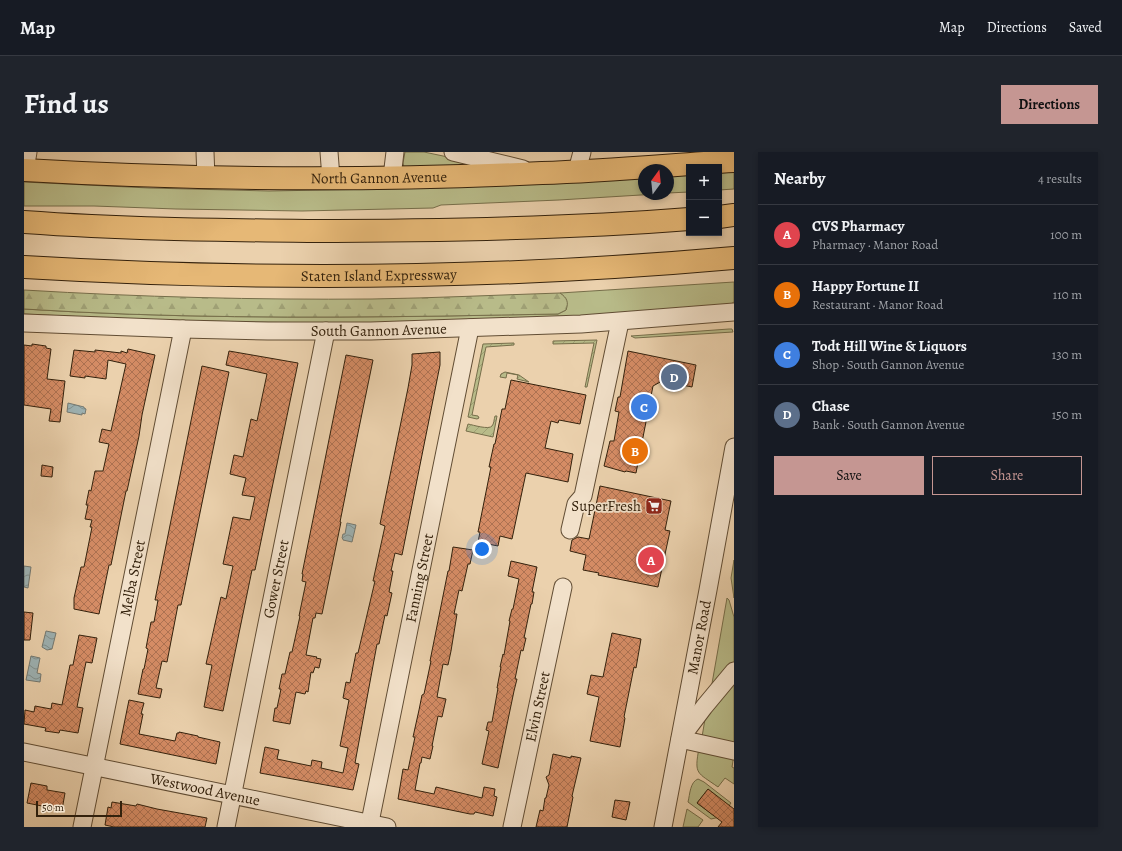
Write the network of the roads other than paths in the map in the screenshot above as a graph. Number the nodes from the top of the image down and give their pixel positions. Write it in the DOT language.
graph roads {
  1 [pos="206,152"];
  2 [pos="329,152"];
  3 [pos="395,152"];
  4 [pos="453,152"];
  5 [pos="734,161"];
  6 [pos="579,162"];
  7 [pos="26,164"];
  8 [pos="543,173"];
  9 [pos="392,177"];
  10 [pos="206,178"];
  11 [pos="331,178"];
  12 [pos="686,219"];
  13 [pos="24,222"];
  14 [pos="729,259"];
  15 [pos="24,267"];
  16 [pos="734,312"];
  17 [pos="620,322"];
  18 [pos="24,323"];
  19 [pos="470,328"];
  20 [pos="183,329"];
  21 [pos="326,331"];
  22 [pos="734,447"];
  23 [pos="570,530"];
  24 [pos="563,587"];
  25 [pos="734,671"];
  26 [pos="680,739"];
  27 [pos="734,751"];
  28 [pos="24,752"];
  29 [pos="94,767"];
  30 [pos="232,795"];
  31 [pos="369,825"];
  32 [pos="82,827"];
  33 [pos="226,827"];
  34 [pos="387,827"];
  35 [pos="512,827"];
  36 [pos="663,827"];
  1 -- 10 [label="street"];
  2 -- 11 [label="street"];
  3 -- 9 [label="street"];
  4 -- 8 [label="street"];
  5 -- 6 [label="main road, North Gannon Avenue"];
  6 -- 8 [label="main road, North Gannon Avenue"];
  7 -- 10 [label="main road, North Gannon Avenue"];
  8 -- 9 [label="main road, North Gannon Avenue"];
  9 -- 11 [label="main road, North Gannon Avenue"];
  10 -- 11 [label="main road, North Gannon Avenue"];
  12 -- 13 [label="main road"];
  14 -- 15 [label="main road, Staten Island Expressway"];
  16 -- 17 [label="street, South Gannon Avenue"];
  17 -- 19 [label="street, South Gannon Avenue"];
  17 -- 23 [label="street"];
  18 -- 20 [label="street, South Gannon Avenue"];
  19 -- 21 [label="street, South Gannon Avenue"];
  19 -- 31 [label="street, Fanning Street"];
  20 -- 21 [label="street, South Gannon Avenue"];
  20 -- 29 [label="street, Melba Street"];
  21 -- 30 [label="street, Gower Street"];
  22 -- 26 [label="street, Manor Road"];
  24 -- 35 [label="street, Elvin Street"];
  25 -- 26 [label="street"];
  26 -- 27 [label="street"];
  26 -- 36 [label="street, Manor Road"];
  28 -- 29 [label="street, Westwood Avenue"];
  29 -- 30 [label="street, Westwood Avenue"];
  29 -- 32 [label="street, Melba Street"];
  30 -- 31 [label="street, Westwood Avenue"];
  30 -- 33 [label="street, Gower Street"];
  31 -- 34 [label="street, Westwood Avenue"];
}
